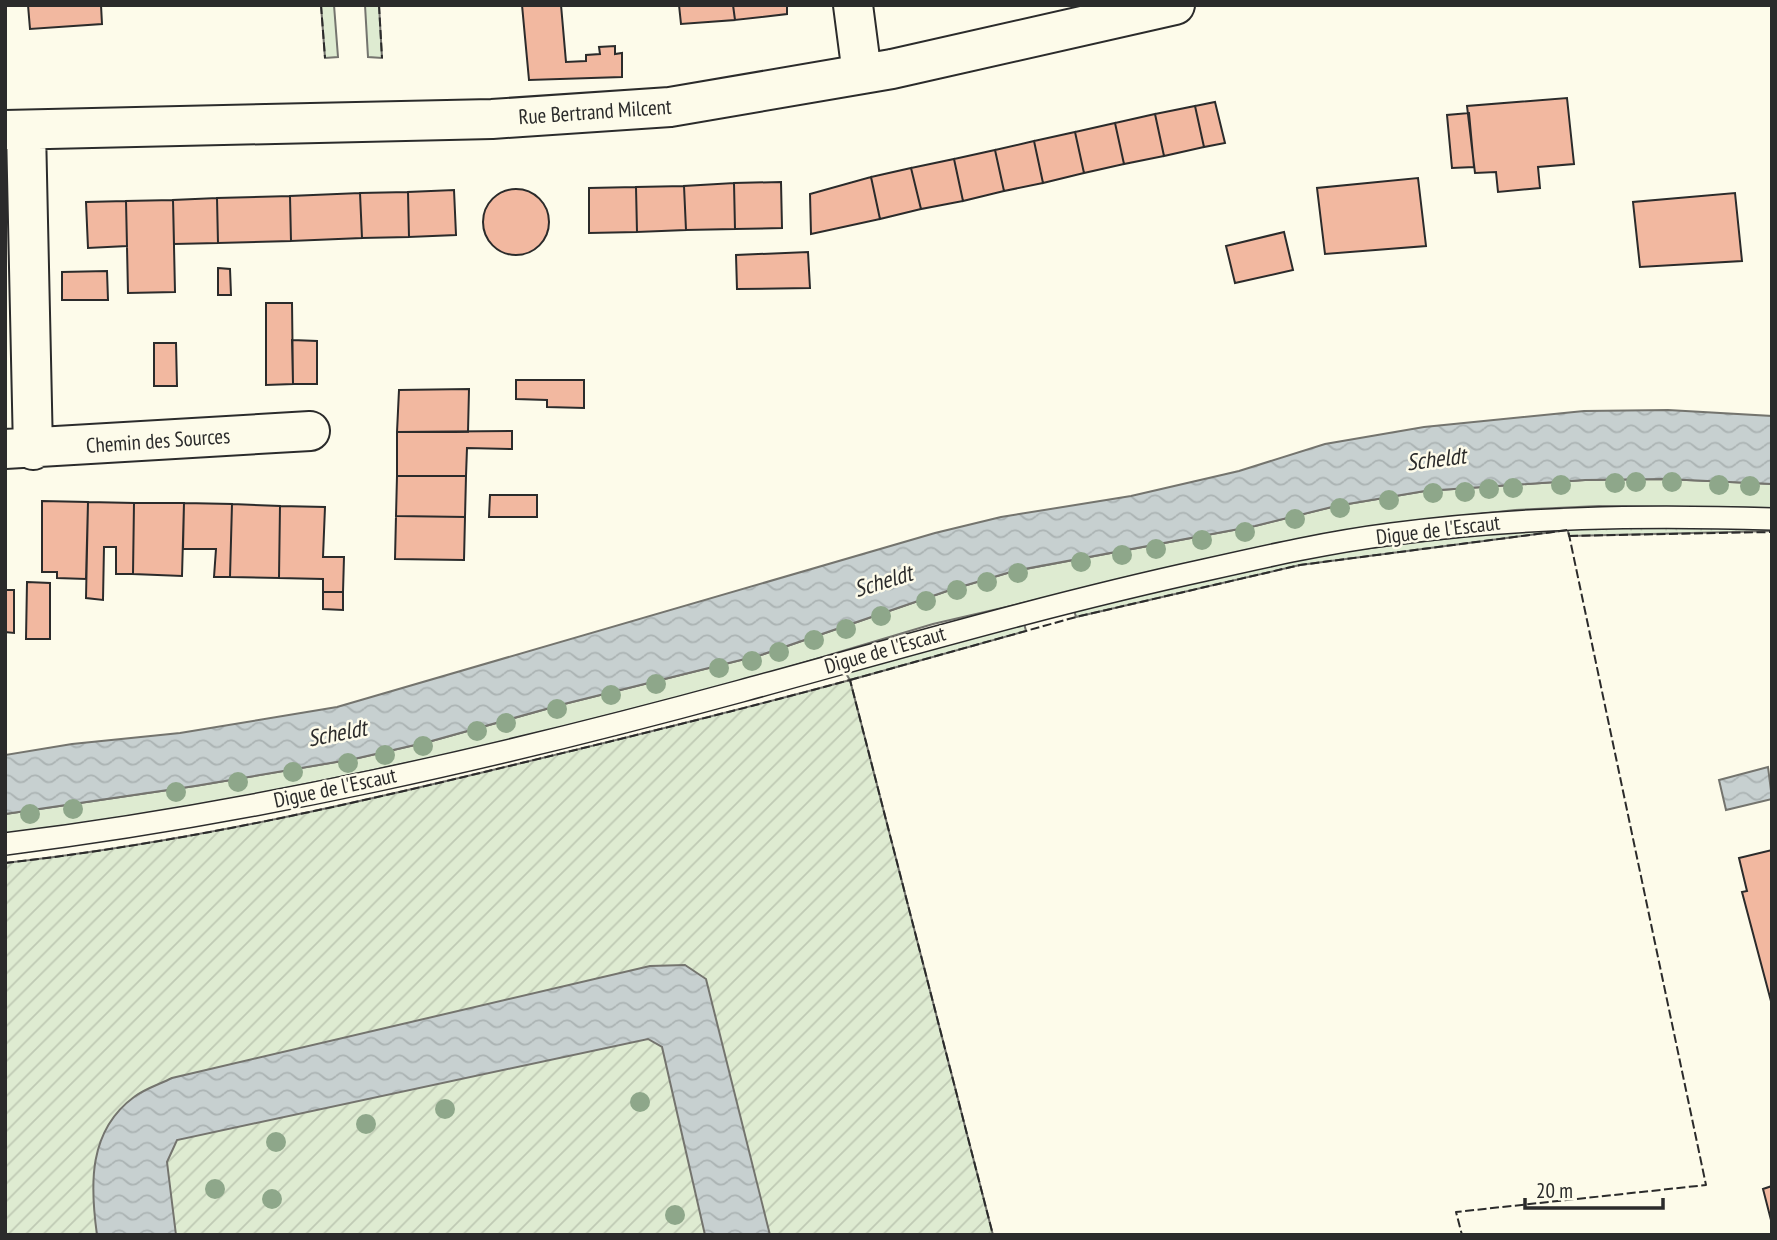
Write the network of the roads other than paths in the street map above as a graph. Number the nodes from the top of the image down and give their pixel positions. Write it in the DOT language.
graph roads {
  1 [pos="853,5"];
  2 [pos="1175,5"];
  3 [pos="862,74"];
  4 [pos="15,130"];
  5 [pos="310,431"];
  6 [pos="19,450"];
  7 [pos="1772,519"];
  8 [pos="5,845"];
  1 -- 3 [label="street"];
  2 -- 3 [label="street, Rue Bertrand Milcent"];
  3 -- 4 [label="street, Rue Bertrand Milcent"];
  4 -- 6 [label="street"];
  5 -- 6 [label="street, Chemin des Sources"];
  7 -- 8 [label="lane, Digue de l'Escaut"];
}
